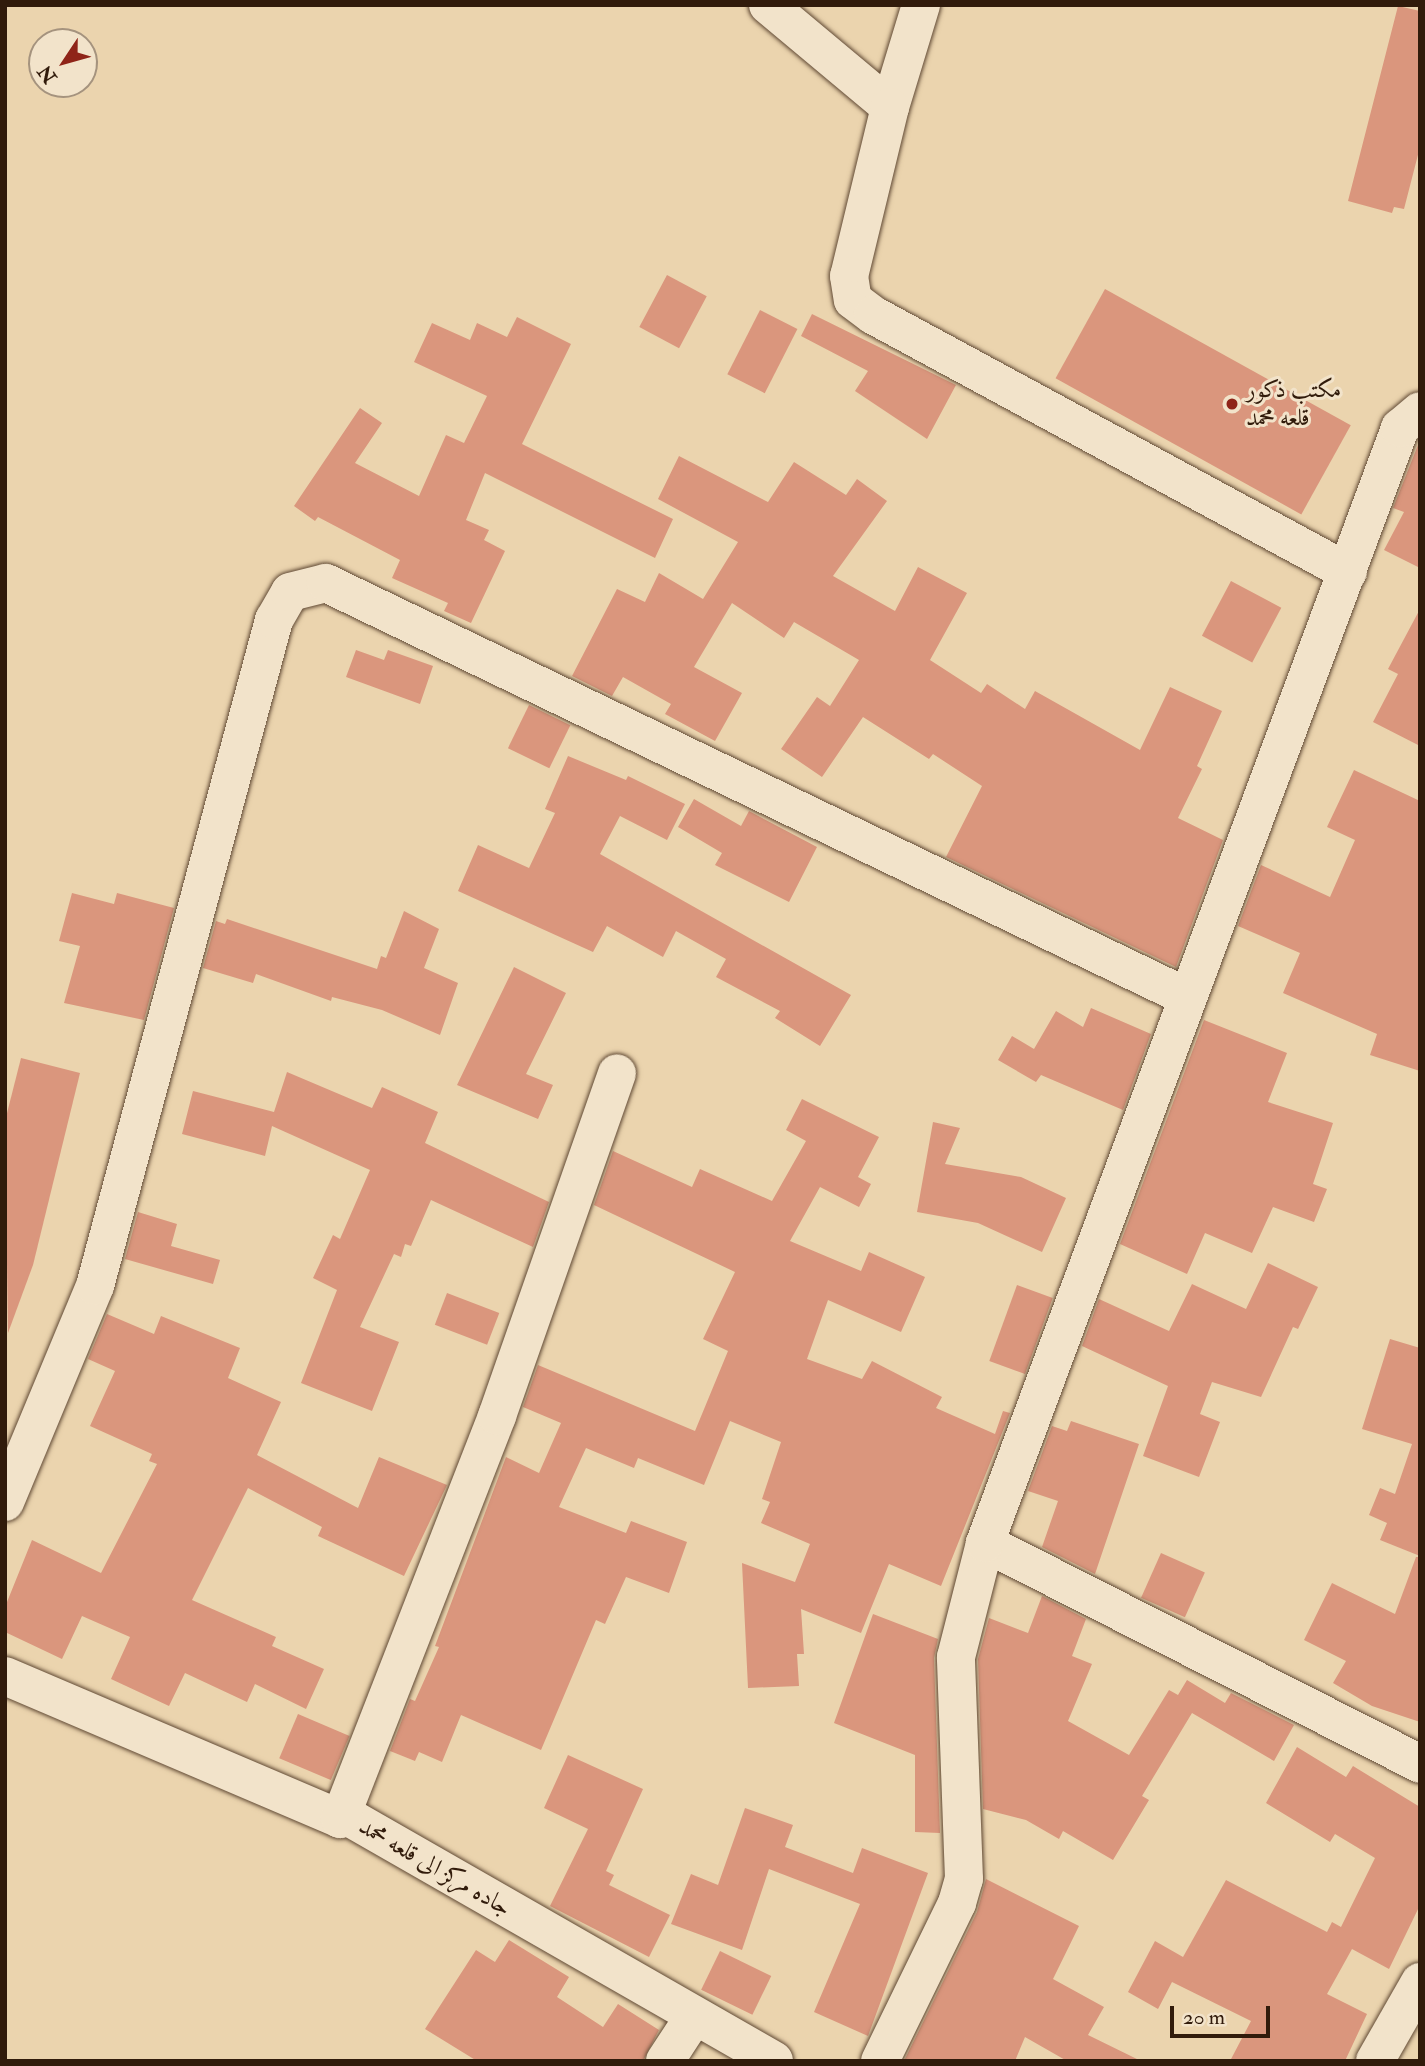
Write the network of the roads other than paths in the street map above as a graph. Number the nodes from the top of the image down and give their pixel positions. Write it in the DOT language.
graph roads {
  1 [pos="768,5"];
  2 [pos="921,5"];
  3 [pos="890,107"];
  4 [pos="1420,411"];
  5 [pos="1348,572"];
  6 [pos="1187,997"];
  7 [pos="617,1073"];
  8 [pos="5,1502"];
  9 [pos="985,1543"];
  10 [pos="5,1676"];
  11 [pos="1420,1764"];
  12 [pos="340,1819"];
  13 [pos="1420,1982"];
  14 [pos="693,2018"];
  15 [pos="665,2061"];
  16 [pos="774,2061"];
  17 [pos="880,2061"];
  18 [pos="1375,2061"];
  1 -- 3 [label="street"];
  2 -- 3 [label="street"];
  3 -- 5 [label="street"];
  4 -- 5 [label="street"];
  5 -- 6 [label="street"];
  6 -- 8 [label="street"];
  6 -- 9 [label="street"];
  7 -- 12 [label="street"];
  9 -- 11 [label="street"];
  9 -- 17 [label="street"];
  10 -- 12 [label="street, جاده مرکز الی قلعه محمد"];
  12 -- 14 [label="street, جاده مرکز الی قلعه محمد"];
  13 -- 18 [label="street"];
  14 -- 15 [label="street"];
  14 -- 16 [label="street, جاده مرکز الی قلعه محمد"];
}
